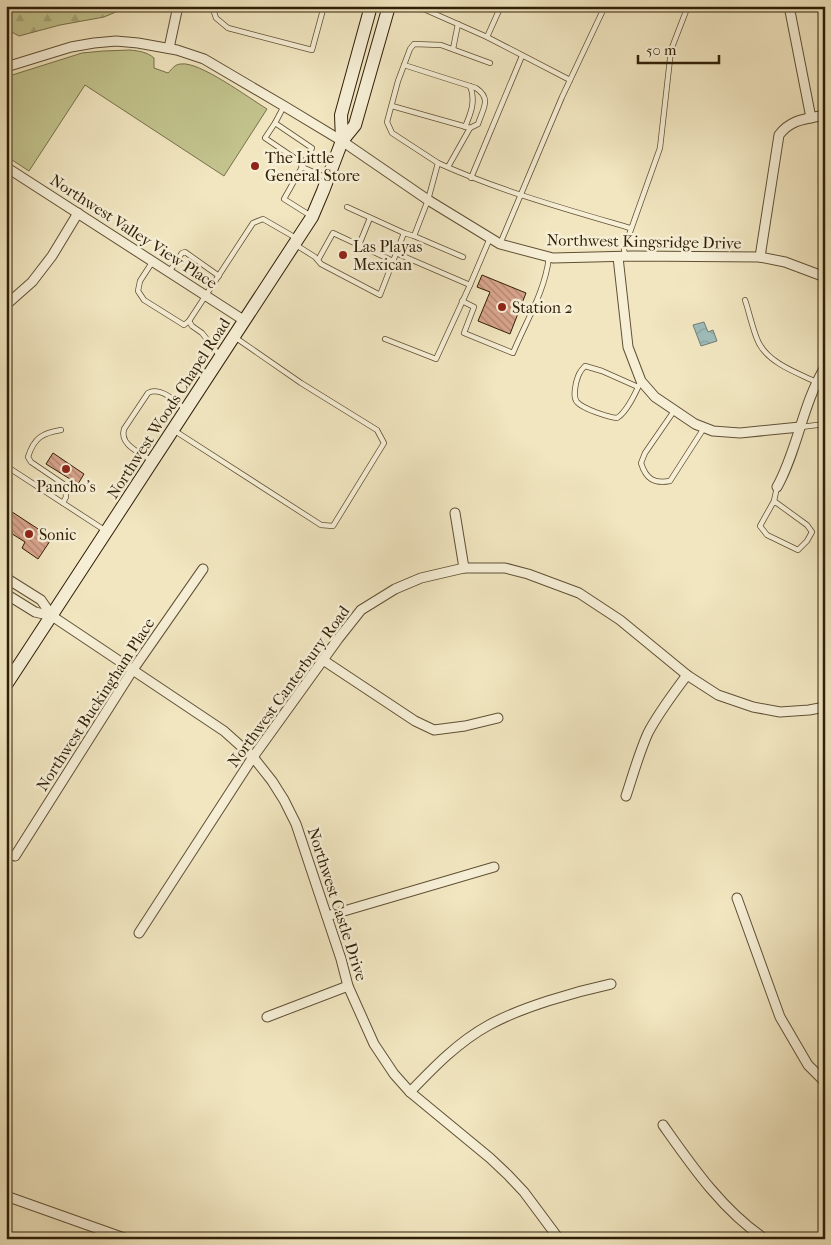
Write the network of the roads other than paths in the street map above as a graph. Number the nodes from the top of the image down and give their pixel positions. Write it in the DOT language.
graph roads {
  1 [pos="178,6"];
  2 [pos="212,6"];
  3 [pos="324,6"];
  4 [pos="371,6"];
  5 [pos="389,6"];
  6 [pos="501,6"];
  7 [pos="604,6"];
  8 [pos="688,6"];
  9 [pos="789,6"];
  10 [pos="420,7"];
  11 [pos="458,24"];
  12 [pos="487,37"];
  13 [pos="169,48"];
  14 [pos="453,49"];
  15 [pos="522,56"];
  16 [pos="490,64"];
  17 [pos="404,65"];
  18 [pos="6,67"];
  19 [pos="570,80"];
  20 [pos="470,86"];
  21 [pos="284,106"];
  22 [pos="392,106"];
  23 [pos="825,115"];
  24 [pos="811,118"];
  25 [pos="275,124"];
  26 [pos="468,128"];
  27 [pos="342,141"];
  28 [pos="438,163"];
  29 [pos="6,167"];
  30 [pos="302,167"];
  31 [pos="448,167"];
  32 [pos="328,178"];
  33 [pos="472,178"];
  34 [pos="520,196"];
  35 [pos="428,200"];
  36 [pos="347,207"];
  37 [pos="78,213"];
  38 [pos="312,216"];
  39 [pos="370,218"];
  40 [pos="630,228"];
  41 [pos="404,233"];
  42 [pos="414,236"];
  43 [pos="490,238"];
  44 [pos="296,242"];
  45 [pos="500,244"];
  46 [pos="359,245"];
  47 [pos="396,253"];
  48 [pos="463,257"];
  49 [pos="549,257"];
  50 [pos="622,257"];
  51 [pos="760,257"];
  52 [pos="318,260"];
  53 [pos="153,261"];
  54 [pos="393,261"];
  55 [pos="168,272"];
  56 [pos="219,276"];
  57 [pos="825,277"];
  58 [pos="470,285"];
  59 [pos="206,296"];
  60 [pos="746,300"];
  61 [pos="462,301"];
  62 [pos="6,306"];
  63 [pos="189,321"];
  64 [pos="245,321"];
  65 [pos="234,337"];
  66 [pos="385,339"];
  67 [pos="221,358"];
  68 [pos="825,367"];
  69 [pos="816,382"];
  70 [pos="640,384"];
  71 [pos="187,410"];
  72 [pos="674,411"];
  73 [pos="825,424"];
  74 [pos="800,427"];
  75 [pos="704,428"];
  76 [pos="61,430"];
  77 [pos="174,430"];
  78 [pos="153,462"];
  79 [pos="6,466"];
  80 [pos="777,487"];
  81 [pos="774,501"];
  82 [pos="63,503"];
  83 [pos="455,512"];
  84 [pos="107,532"];
  85 [pos="202,568"];
  86 [pos="464,568"];
  87 [pos="6,578"];
  88 [pos="6,594"];
  89 [pos="52,616"];
  90 [pos="323,660"];
  91 [pos="132,671"];
  92 [pos="687,675"];
  93 [pos="6,685"];
  94 [pos="825,707"];
  95 [pos="498,718"];
  96 [pos="253,757"];
  97 [pos="626,796"];
  98 [pos="16,856"];
  99 [pos="494,867"];
  100 [pos="736,898"];
  101 [pos="327,916"];
  102 [pos="139,933"];
  103 [pos="611,984"];
  104 [pos="348,986"];
  105 [pos="267,1017"];
  106 [pos="825,1082"];
  107 [pos="410,1092"];
  108 [pos="663,1125"];
  109 [pos="6,1196"];
  110 [pos="127,1239"];
  111 [pos="559,1239"];
  112 [pos="765,1239"];
  1 -- 13 [label="street"];
  2 -- 3 [label="lane"];
  4 -- 27 [label="main road, Northwest Woods Chapel Road"];
  5 -- 27 [label="main road, Northwest Woods Chapel Road"];
  6 -- 12 [label="lane"];
  7 -- 19 [label="lane"];
  8 -- 40 [label="lane"];
  9 -- 24 [label="street"];
  10 -- 11 [label="lane"];
  11 -- 12 [label="lane"];
  11 -- 14 [label="lane"];
  12 -- 15 [label="lane"];
  13 -- 18 [label="street, Northwest Kingsridge Drive"];
  13 -- 21 [label="street, Northwest Kingsridge Drive"];
  14 -- 16 [label="lane"];
  14 -- 17 [label="lane"];
  15 -- 19 [label="lane"];
  15 -- 33 [label="lane"];
  17 -- 20 [label="lane"];
  17 -- 22 [label="lane"];
  19 -- 34 [label="lane"];
  20 -- 26 [label="lane"];
  20 -- 26 [label="lane"];
  21 -- 25 [label="lane"];
  21 -- 27 [label="street, Northwest Kingsridge Drive"];
  22 -- 26 [label="lane"];
  22 -- 28 [label="lane"];
  23 -- 24 [label="street"];
  24 -- 51 [label="street"];
  25 -- 30 [label="lane"];
  25 -- 30 [label="lane"];
  26 -- 31 [label="lane"];
  27 -- 32 [label="main road, Northwest Woods Chapel Road"];
  27 -- 35 [label="street, Northwest Kingsridge Drive"];
  28 -- 31 [label="lane"];
  28 -- 35 [label="lane"];
  29 -- 37 [label="street, Northwest Valley View Place"];
  30 -- 32 [label="lane"];
  30 -- 38 [label="lane"];
  31 -- 33 [label="lane"];
  32 -- 38 [label="main road, Northwest Woods Chapel Road"];
  33 -- 34 [label="lane"];
  34 -- 40 [label="lane"];
  34 -- 45 [label="lane"];
  35 -- 42 [label="lane"];
  35 -- 43 [label="street, Northwest Kingsridge Drive"];
  36 -- 39 [label="lane"];
  37 -- 53 [label="street, Northwest Valley View Place"];
  37 -- 62 [label="street"];
  38 -- 44 [label="main road, Northwest Woods Chapel Road"];
  39 -- 41 [label="lane"];
  39 -- 46 [label="lane"];
  40 -- 50 [label="lane"];
  41 -- 42 [label="lane"];
  41 -- 47 [label="lane"];
  42 -- 48 [label="lane"];
  43 -- 45 [label="street, Northwest Kingsridge Drive"];
  43 -- 58 [label="lane"];
  44 -- 52 [label="lane"];
  44 -- 56 [label="lane"];
  44 -- 64 [label="main road, Northwest Woods Chapel Road"];
  45 -- 49 [label="street, Northwest Kingsridge Drive"];
  46 -- 52 [label="lane"];
  46 -- 54 [label="lane"];
  47 -- 54 [label="lane"];
  47 -- 58 [label="lane"];
  49 -- 50 [label="street, Northwest Kingsridge Drive"];
  49 -- 61 [label="lane"];
  50 -- 51 [label="street, Northwest Kingsridge Drive"];
  50 -- 70 [label="street"];
  51 -- 57 [label="street, Northwest Kingsridge Drive"];
  52 -- 54 [label="lane"];
  53 -- 55 [label="street, Northwest Valley View Place"];
  53 -- 63 [label="lane"];
  55 -- 56 [label="lane"];
  55 -- 59 [label="street, Northwest Valley View Place"];
  56 -- 59 [label="lane"];
  58 -- 61 [label="lane"];
  59 -- 63 [label="lane"];
  59 -- 64 [label="street, Northwest Valley View Place"];
  60 -- 69 [label="lane"];
  61 -- 66 [label="lane"];
  63 -- 67 [label="lane"];
  64 -- 65 [label="main road, Northwest Woods Chapel Road"];
  65 -- 67 [label="main road, Northwest Woods Chapel Road"];
  65 -- 77 [label="lane"];
  67 -- 71 [label="main road, Northwest Woods Chapel Road"];
  68 -- 69 [label="street"];
  69 -- 74 [label="street"];
  70 -- 70 [label="lane"];
  70 -- 72 [label="street"];
  71 -- 77 [label="main road, Northwest Woods Chapel Road"];
  71 -- 78 [label="lane"];
  72 -- 75 [label="street"];
  72 -- 75 [label="lane"];
  73 -- 74 [label="lane"];
  74 -- 75 [label="street"];
  74 -- 80 [label="street"];
  76 -- 82 [label="lane"];
  77 -- 78 [label="main road, Northwest Woods Chapel Road"];
  78 -- 84 [label="main road, Northwest Woods Chapel Road"];
  79 -- 82 [label="lane"];
  80 -- 81 [label="lane"];
  81 -- 81 [label="lane"];
  82 -- 84 [label="lane"];
  83 -- 86 [label="street"];
  84 -- 89 [label="main road, Northwest Woods Chapel Road"];
  85 -- 91 [label="street, Northwest Buckingham Place"];
  86 -- 90 [label="street, Northwest Canterbury Road"];
  86 -- 92 [label="street, Northwest Canterbury Road"];
  87 -- 89 [label="street"];
  88 -- 89 [label="street"];
  89 -- 91 [label="street, Northwest Castle Drive"];
  89 -- 93 [label="main road, Northwest Woods Chapel Road"];
  90 -- 95 [label="street"];
  90 -- 96 [label="street, Northwest Canterbury Road"];
  91 -- 96 [label="street, Northwest Castle Drive"];
  91 -- 98 [label="street, Northwest Buckingham Place"];
  92 -- 94 [label="street, Northwest Canterbury Road"];
  92 -- 97 [label="street"];
  96 -- 101 [label="street, Northwest Castle Drive"];
  96 -- 102 [label="street, Northwest Canterbury Road"];
  99 -- 101 [label="street"];
  100 -- 106 [label="street"];
  101 -- 104 [label="street, Northwest Castle Drive"];
  103 -- 107 [label="street"];
  104 -- 105 [label="street"];
  104 -- 107 [label="street, Northwest Castle Drive"];
  107 -- 111 [label="street, Northwest Castle Drive"];
  108 -- 112 [label="street"];
  109 -- 110 [label="street"];
}
